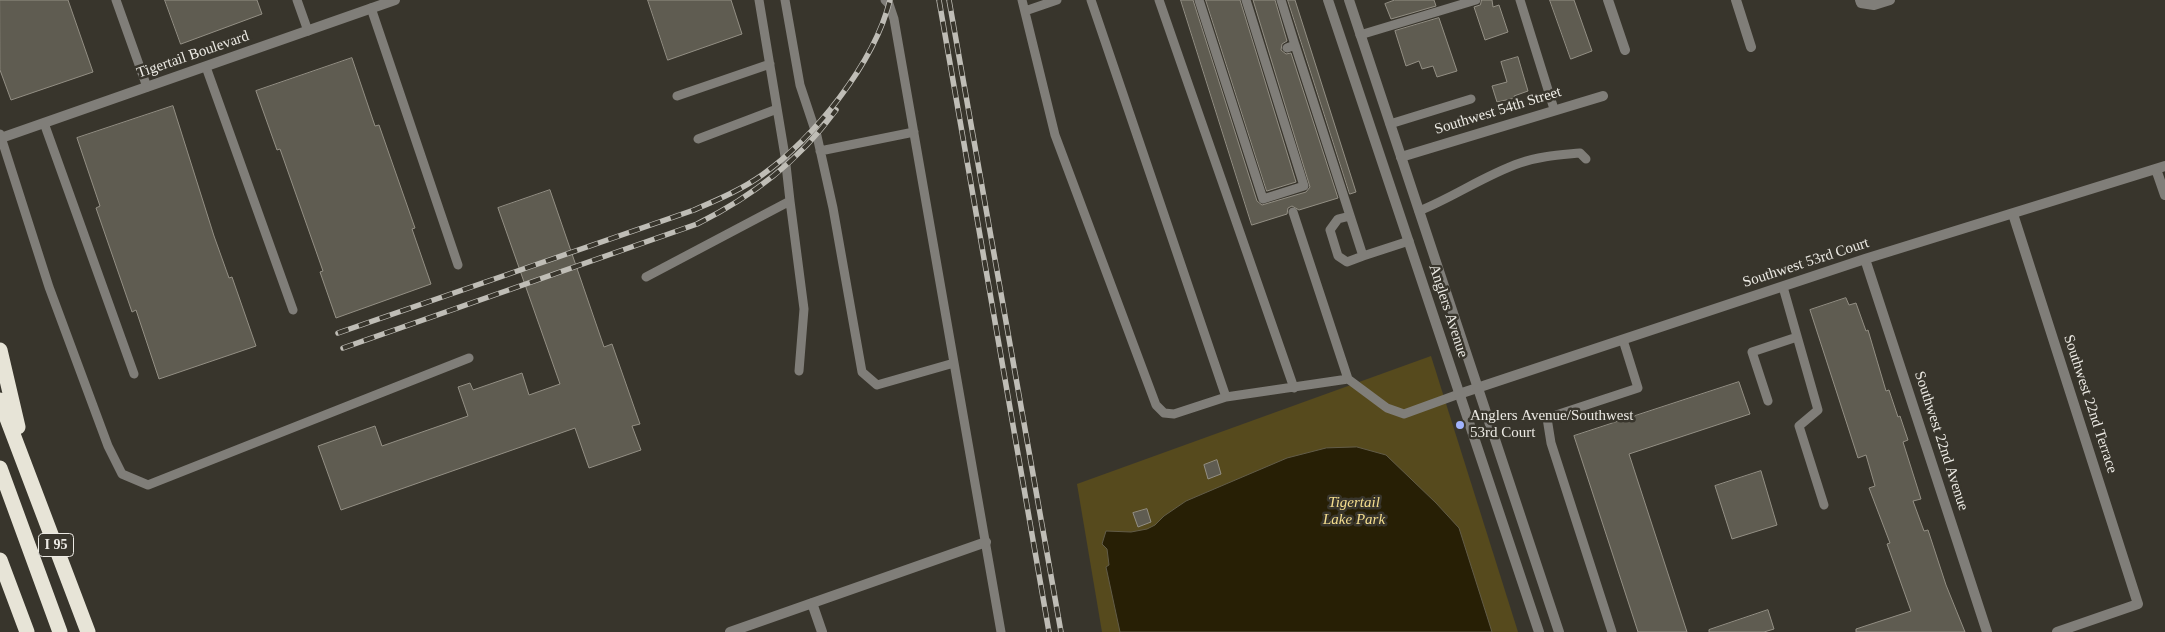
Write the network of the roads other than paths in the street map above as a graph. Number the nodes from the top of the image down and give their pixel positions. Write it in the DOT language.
graph roads {
  1 [pos="116,0"];
  2 [pos="297,0"];
  3 [pos="395,0"];
  4 [pos="759,0"];
  5 [pos="785,0"];
  6 [pos="885,0"];
  7 [pos="1022,0"];
  8 [pos="1056,0"];
  9 [pos="1091,0"];
  10 [pos="1159,0"];
  11 [pos="1199,0"];
  12 [pos="1246,0"];
  13 [pos="1281,0"];
  14 [pos="1328,0"];
  15 [pos="1349,0"];
  16 [pos="1476,0"];
  17 [pos="1520,0"];
  18 [pos="1608,0"];
  19 [pos="1736,0"];
  20 [pos="1890,0"];
  21 [pos="1860,1"];
  22 [pos="371,8"];
  23 [pos="1025,11"];
  24 [pos="308,32"];
  25 [pos="1360,35"];
  26 [pos="1751,47"];
  27 [pos="1625,50"];
  28 [pos="770,64"];
  29 [pos="206,67"];
  30 [pos="147,87"];
  31 [pos="677,96"];
  32 [pos="1603,96"];
  33 [pos="1470,99"];
  34 [pos="777,109"];
  35 [pos="1554,109"];
  36 [pos="44,122"];
  37 [pos="1390,124"];
  38 [pos="914,132"];
  39 [pos="1,136"];
  40 [pos="698,139"];
  41 [pos="820,151"];
  42 [pos="1402,157"];
  43 [pos="1586,159"];
  44 [pos="2161,167"];
  45 [pos="2165,195"];
  46 [pos="790,201"];
  47 [pos="1419,211"];
  48 [pos="1293,212"];
  49 [pos="2013,214"];
  50 [pos="1350,216"];
  51 [pos="1409,241"];
  52 [pos="1363,256"];
  53 [pos="1866,259"];
  54 [pos="458,266"];
  55 [pos="646,277"];
  56 [pos="1782,287"];
  57 [pos="293,310"];
  58 [pos="1797,338"];
  59 [pos="1623,340"];
  60 [pos="0,350"];
  61 [pos="469,358"];
  62 [pos="954,363"];
  63 [pos="799,372"];
  64 [pos="134,374"];
  65 [pos="1348,379"];
  66 [pos="1294,388"];
  67 [pos="1478,388"];
  68 [pos="1459,394"];
  69 [pos="1226,397"];
  70 [pos="0,400"];
  71 [pos="1768,401"];
  72 [pos="24,458"];
  73 [pos="0,468"];
  74 [pos="1824,505"];
  75 [pos="986,542"];
  76 [pos="0,560"];
  77 [pos="812,603"];
  78 [pos="27,632"];
  79 [pos="60,632"];
  80 [pos="88,632"];
  81 [pos="730,632"];
  82 [pos="822,632"];
  83 [pos="1001,632"];
  84 [pos="1539,632"];
  85 [pos="1559,632"];
  86 [pos="1612,632"];
  87 [pos="1988,632"];
  88 [pos="2057,632"];
  1 -- 30 [label="lane"];
  2 -- 24 [label="lane"];
  3 -- 22 [label="street, Tigertail Boulevard"];
  4 -- 28 [label="lane"];
  5 -- 41 [label="lane"];
  6 -- 38 [label="lane"];
  7 -- 23 [label="lane"];
  8 -- 23 [label="lane"];
  9 -- 69 [label="lane"];
  10 -- 66 [label="lane"];
  11 -- 12 [label="lane"];
  13 -- 50 [label="lane"];
  14 -- 51 [label="street, Anglers Avenue"];
  15 -- 25 [label="street, Anglers Avenue"];
  16 -- 25 [label="lane"];
  17 -- 35 [label="lane"];
  18 -- 27 [label="street"];
  19 -- 26 [label="street"];
  20 -- 21 [label="street"];
  22 -- 24 [label="street, Tigertail Boulevard"];
  22 -- 54 [label="lane"];
  23 -- 69 [label="lane"];
  24 -- 29 [label="street, Tigertail Boulevard"];
  25 -- 37 [label="street, Anglers Avenue"];
  28 -- 31 [label="lane"];
  28 -- 34 [label="lane"];
  29 -- 30 [label="street, Tigertail Boulevard"];
  29 -- 57 [label="lane"];
  30 -- 36 [label="street, Tigertail Boulevard"];
  32 -- 35 [label="street, Southwest 54th Street"];
  33 -- 37 [label="lane"];
  34 -- 40 [label="lane"];
  34 -- 46 [label="lane"];
  35 -- 42 [label="street, Southwest 54th Street"];
  36 -- 39 [label="street, Tigertail Boulevard"];
  36 -- 64 [label="lane"];
  37 -- 42 [label="street, Anglers Avenue"];
  38 -- 41 [label="lane"];
  38 -- 62 [label="lane"];
  39 -- 61 [label="lane"];
  41 -- 62 [label="lane"];
  42 -- 47 [label="street, Anglers Avenue"];
  43 -- 47 [label="lane"];
  44 -- 45 [label="street"];
  44 -- 49 [label="street, Southwest 53rd Court"];
  46 -- 55 [label="lane"];
  46 -- 63 [label="lane"];
  47 -- 67 [label="street, Anglers Avenue"];
  48 -- 65 [label="lane"];
  49 -- 53 [label="street, Southwest 53rd Court"];
  49 -- 88 [label="street, Southwest 22nd Terrace"];
  50 -- 52 [label="lane"];
  50 -- 52 [label="lane"];
  51 -- 52 [label="lane"];
  51 -- 68 [label="street, Anglers Avenue"];
  53 -- 56 [label="street, Southwest 53rd Court"];
  53 -- 87 [label="street, Southwest 22nd Avenue"];
  56 -- 58 [label="lane"];
  56 -- 59 [label="street, Southwest 53rd Court"];
  58 -- 71 [label="lane"];
  58 -- 74 [label="lane"];
  59 -- 67 [label="street, Southwest 53rd Court"];
  59 -- 86 [label="lane"];
  60 -- 72 [label="highway"];
  62 -- 75 [label="lane"];
  65 -- 66 [label="lane"];
  65 -- 68 [label="lane"];
  66 -- 69 [label="lane"];
  67 -- 68 [label="street, Southwest 53rd Court"];
  67 -- 85 [label="street, Anglers Avenue"];
  68 -- 84 [label="street, Anglers Avenue"];
  70 -- 72 [label="highway, I 95"];
  72 -- 80 [label="highway, I 95"];
  73 -- 79 [label="highway"];
  75 -- 77 [label="street"];
  75 -- 83 [label="lane"];
  76 -- 78 [label="highway"];
  77 -- 81 [label="street"];
  77 -- 82 [label="street"];
}
